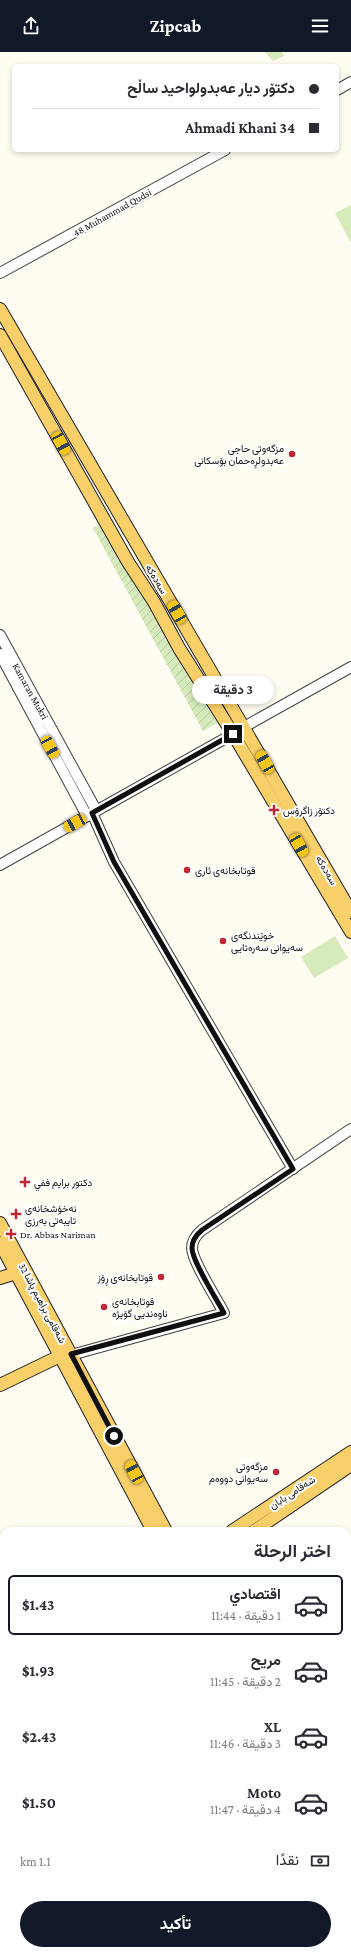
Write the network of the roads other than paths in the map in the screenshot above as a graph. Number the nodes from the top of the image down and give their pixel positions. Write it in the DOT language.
graph roads {
  1 [pos="351,82"];
  2 [pos="339,89"];
  3 [pos="221,152"];
  4 [pos="0,273"];
  5 [pos="0,309"];
  6 [pos="0,335"];
  7 [pos="74,436"];
  8 [pos="61,443"];
  9 [pos="170,600"];
  10 [pos="157,607"];
  11 [pos="184,625"];
  12 [pos="171,632"];
  13 [pos="0,635"];
  14 [pos="0,654"];
  15 [pos="351,667"];
  16 [pos="28,696"];
  17 [pos="244,727"];
  18 [pos="233,734"];
  19 [pos="92,813"];
  20 [pos="0,865"];
  21 [pos="318,866"];
  22 [pos="327,881"];
  23 [pos="351,912"];
  24 [pos="351,932"];
  25 [pos="351,1129"];
  26 [pos="293,1169"];
  27 [pos="0,1223"];
  28 [pos="0,1243"];
  29 [pos="16,1273"];
  30 [pos="0,1278"];
  31 [pos="66,1355"];
  32 [pos="0,1385"];
  33 [pos="351,1452"];
  34 [pos="351,1465"];
  35 [pos="151,1527"];
  36 [pos="164,1527"];
  37 [pos="238,1527"];
  38 [pos="260,1527"];
  1 -- 2 [label="street"];
  3 -- 4 [label="street, 48 Muhammad Qudsi"];
  5 -- 7 [label="main road, سەدەکە"];
  6 -- 8 [label="main road, سەدەکە"];
  7 -- 8 [label="main road"];
  7 -- 9 [label="main road, سەدەکە"];
  8 -- 10 [label="main road, سەدەکە"];
  9 -- 10 [label="main road"];
  9 -- 11 [label="main road, سەدەکە"];
  10 -- 12 [label="main road, سەدەکە"];
  11 -- 12 [label="main road"];
  11 -- 17 [label="main road, سەدەکە"];
  12 -- 18 [label="main road, سەدەکە"];
  13 -- 16 [label="street, Kamaran Mukri"];
  14 -- 16 [label="street, Kamaran Mukri"];
  15 -- 17 [label="street"];
  16 -- 19 [label="street, Kamaran Mukri"];
  17 -- 21 [label="main road, سەدەکە"];
  18 -- 19 [label="street"];
  18 -- 21 [label="main road, سەدەکە"];
  19 -- 20 [label="street"];
  19 -- 26 [label="street, Kamaran Mukri"];
  21 -- 22 [label="main road, سەدەکە"];
  22 -- 23 [label="main road, سەدەکە"];
  22 -- 24 [label="main road, سەدەکە"];
  25 -- 26 [label="street"];
  26 -- 31 [label="street"];
  27 -- 31 [label="main road, شەقامی براهیم پاشا 32"];
  28 -- 29 [label="main road, شەقامی براهیم پاشا 32"];
  29 -- 30 [label="main road"];
  29 -- 31 [label="main road, شەقامی براهیم پاشا 32"];
  31 -- 32 [label="main road"];
  31 -- 35 [label="main road, شەقامی براهیم پاشا 32"];
  31 -- 36 [label="main road, شەقامی براهیم پاشا 32"];
  33 -- 37 [label="main road, شەقامی بابان"];
  34 -- 38 [label="main road"];
}
